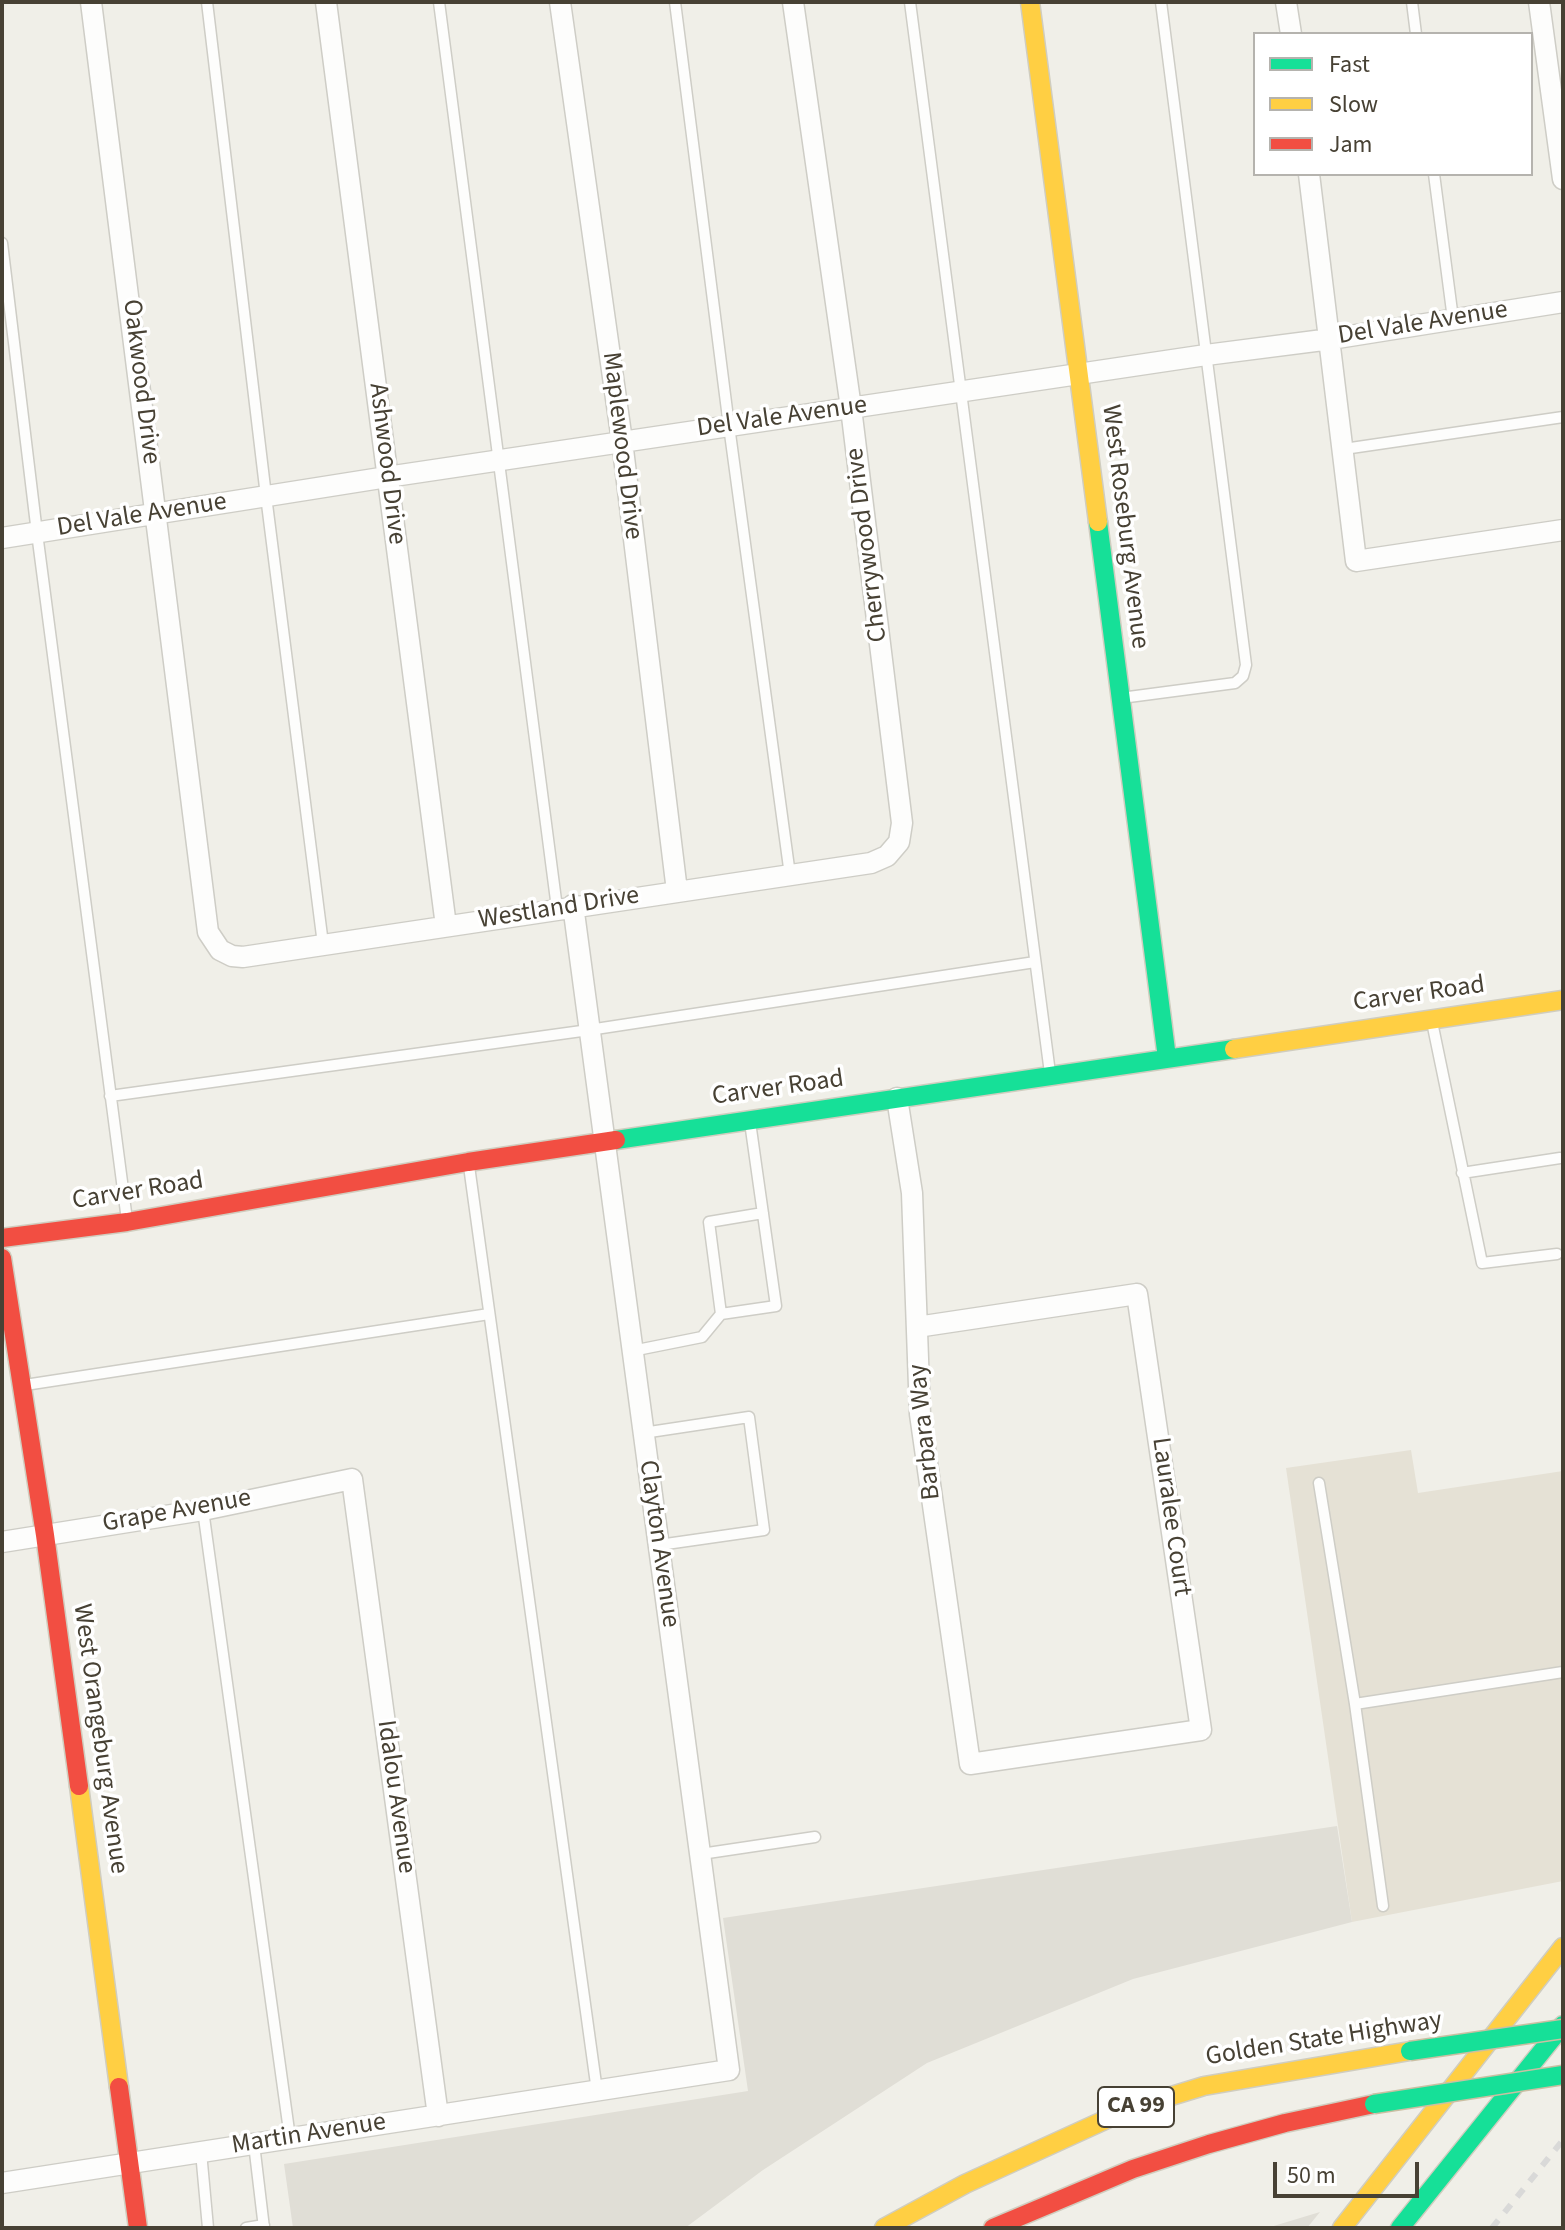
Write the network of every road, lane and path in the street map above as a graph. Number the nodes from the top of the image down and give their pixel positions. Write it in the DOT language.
graph roads {
  1 [pos="91,2"];
  2 [pos="207,2"];
  3 [pos="326,2"];
  4 [pos="439,2"];
  5 [pos="560,2"];
  6 [pos="675,2"];
  7 [pos="793,2"];
  8 [pos="910,2"];
  9 [pos="1030,2"];
  10 [pos="1161,2"];
  11 [pos="1286,2"];
  12 [pos="1412,2"];
  13 [pos="1539,2"];
  14 [pos="1291,32"];
  15 [pos="1416,32"];
  16 [pos="1309,176"];
  17 [pos="1434,176"];
  18 [pos="1563,179"];
  19 [pos="2,243"];
  20 [pos="1563,302"];
  21 [pos="1453,319"];
  22 [pos="1331,339"];
  23 [pos="1206,355"];
  24 [pos="1078,374"];
  25 [pos="960,392"];
  26 [pos="851,408"];
  27 [pos="1563,417"];
  28 [pos="729,426"];
  29 [pos="622,441"];
  30 [pos="1344,449"];
  31 [pos="500,460"];
  32 [pos="387,477"];
  33 [pos="266,496"];
  34 [pos="156,513"];
  35 [pos="1563,530"];
  36 [pos="37,533"];
  37 [pos="2,538"];
  38 [pos="1119,698"];
  39 [pos="894,849"];
  40 [pos="790,875"];
  41 [pos="677,891"];
  42 [pos="565,907"];
  43 [pos="446,926"];
  44 [pos="323,944"];
  45 [pos="220,950"];
  46 [pos="1035,962"];
  47 [pos="1563,1000"];
  48 [pos="1431,1019"];
  49 [pos="589,1030"];
  50 [pos="1167,1058"];
  51 [pos="1050,1075"];
  52 [pos="110,1096"];
  53 [pos="897,1098"];
  54 [pos="749,1120"];
  55 [pos="604,1142"];
  56 [pos="1560,1158"];
  57 [pos="468,1162"];
  58 [pos="1462,1173"];
  59 [pos="763,1213"];
  60 [pos="127,1222"];
  61 [pos="2,1238"];
  62 [pos="1557,1254"];
  63 [pos="2,1258"];
  64 [pos="489,1314"];
  65 [pos="721,1314"];
  66 [pos="917,1327"];
  67 [pos="632,1351"];
  68 [pos="23,1386"];
  69 [pos="643,1433"];
  70 [pos="352,1479"];
  71 [pos="1319,1483"];
  72 [pos="203,1510"];
  73 [pos="45,1535"];
  74 [pos="2,1542"];
  75 [pos="659,1545"];
  76 [pos="1563,1672"];
  77 [pos="1355,1704"];
  78 [pos="970,1764"];
  79 [pos="815,1837"];
  80 [pos="701,1854"];
  81 [pos="1383,1906"];
  82 [pos="1563,1947"];
  83 [pos="1563,2027"];
  84 [pos="1563,2075"];
  85 [pos="607,2090"];
  86 [pos="438,2116"];
  87 [pos="290,2138"];
  88 [pos="254,2144"];
  89 [pos="201,2152"];
  90 [pos="130,2163"];
  91 [pos="2,2183"];
  92 [pos="264,2227"];
  93 [pos="138,2228"];
  94 [pos="208,2228"];
  95 [pos="246,2228"];
  96 [pos="884,2228"];
  97 [pos="993,2228"];
  98 [pos="1342,2228"];
  99 [pos="1400,2228"];
  1 -- 34 [label="street, Oakwood Drive"];
  2 -- 33 [label="lane"];
  3 -- 32 [label="street, Ashwood Drive"];
  4 -- 31 [label="lane"];
  5 -- 29 [label="street, Maplewood Drive"];
  6 -- 28 [label="lane"];
  7 -- 26 [label="street, Cherrywood Drive"];
  8 -- 25 [label="lane"];
  9 -- 24 [label="main road, West Roseburg Avenue"];
  10 -- 23 [label="lane"];
  11 -- 14 [label="street"];
  12 -- 15 [label="lane"];
  13 -- 18 [label="street"];
  16 -- 22 [label="street"];
  17 -- 21 [label="lane"];
  19 -- 36 [label="lane"];
  20 -- 21 [label="street, Del Vale Avenue"];
  21 -- 22 [label="street, Del Vale Avenue"];
  22 -- 23 [label="street, Del Vale Avenue"];
  22 -- 30 [label="street"];
  23 -- 24 [label="street, Del Vale Avenue"];
  23 -- 38 [label="lane"];
  24 -- 25 [label="street, Del Vale Avenue"];
  24 -- 38 [label="main road, West Roseburg Avenue"];
  25 -- 26 [label="street, Del Vale Avenue"];
  25 -- 46 [label="lane"];
  26 -- 28 [label="street, Del Vale Avenue"];
  26 -- 39 [label="street, Cherrywood Drive"];
  27 -- 30 [label="lane"];
  28 -- 29 [label="street, Del Vale Avenue"];
  28 -- 40 [label="lane"];
  29 -- 31 [label="street, Del Vale Avenue"];
  29 -- 41 [label="street, Maplewood Drive"];
  30 -- 35 [label="street"];
  31 -- 32 [label="street, Del Vale Avenue"];
  31 -- 42 [label="lane"];
  32 -- 33 [label="street, Del Vale Avenue"];
  32 -- 43 [label="street, Ashwood Drive"];
  33 -- 34 [label="street, Del Vale Avenue"];
  33 -- 44 [label="lane"];
  34 -- 36 [label="street, Del Vale Avenue"];
  34 -- 45 [label="street, Oakwood Drive"];
  36 -- 37 [label="street, Del Vale Avenue"];
  36 -- 52 [label="lane"];
  38 -- 50 [label="main road, West Roseburg Avenue"];
  39 -- 40 [label="street, Westland Drive"];
  40 -- 41 [label="street, Westland Drive"];
  41 -- 42 [label="street, Westland Drive"];
  42 -- 43 [label="street, Westland Drive"];
  42 -- 49 [label="street, Clayton Avenue"];
  43 -- 44 [label="street, Westland Drive"];
  44 -- 45 [label="street, Westland Drive"];
  46 -- 49 [label="lane"];
  46 -- 51 [label="lane"];
  47 -- 48 [label="main road, Carver Road"];
  48 -- 50 [label="main road, Carver Road"];
  48 -- 58 [label="lane"];
  49 -- 52 [label="lane"];
  49 -- 55 [label="street, Clayton Avenue"];
  50 -- 51 [label="main road, Carver Road"];
  51 -- 53 [label="main road, Carver Road"];
  52 -- 60 [label="lane"];
  53 -- 54 [label="main road, Carver Road"];
  53 -- 66 [label="street, Barbara Way"];
  54 -- 55 [label="main road, Carver Road"];
  54 -- 59 [label="lane"];
  55 -- 57 [label="main road, Carver Road"];
  55 -- 67 [label="street, Clayton Avenue"];
  56 -- 58 [label="lane"];
  57 -- 60 [label="main road, Carver Road"];
  57 -- 64 [label="lane"];
  58 -- 62 [label="lane"];
  59 -- 65 [label="lane"];
  59 -- 65 [label="lane"];
  60 -- 61 [label="main road, Carver Road"];
  63 -- 68 [label="main road, West Orangeburg Avenue"];
  64 -- 68 [label="lane"];
  64 -- 85 [label="lane"];
  65 -- 67 [label="lane"];
  66 -- 78 [label="street, Barbara Way"];
  66 -- 78 [label="street, Lauralee Court"];
  67 -- 69 [label="street, Clayton Avenue"];
  68 -- 73 [label="main road, West Orangeburg Avenue"];
  69 -- 75 [label="street, Clayton Avenue"];
  69 -- 75 [label="lane"];
  70 -- 72 [label="street, Grape Avenue"];
  70 -- 86 [label="street, Idalou Avenue"];
  71 -- 77 [label="lane"];
  72 -- 73 [label="street, Grape Avenue"];
  72 -- 87 [label="lane"];
  73 -- 74 [label="street, Grape Avenue"];
  73 -- 90 [label="main road, West Orangeburg Avenue"];
  75 -- 80 [label="street, Clayton Avenue"];
  76 -- 77 [label="lane"];
  77 -- 81 [label="lane"];
  79 -- 80 [label="lane"];
  80 -- 85 [label="street, Clayton Avenue"];
  82 -- 98 [label="main road"];
  83 -- 96 [label="main road, Golden State Highway / CA 99, bridge"];
  83 -- 99 [label="main road"];
  84 -- 97 [label="main road, CA 99, bridge"];
  85 -- 86 [label="street, Martin Avenue"];
  86 -- 87 [label="street, Martin Avenue"];
  87 -- 88 [label="street, Martin Avenue"];
  88 -- 89 [label="street, Martin Avenue"];
  88 -- 92 [label="lane"];
  89 -- 90 [label="street, Martin Avenue"];
  89 -- 94 [label="lane"];
  90 -- 91 [label="street, Martin Avenue"];
  90 -- 93 [label="main road, West Orangeburg Avenue"];
  92 -- 95 [label="lane"];
}
